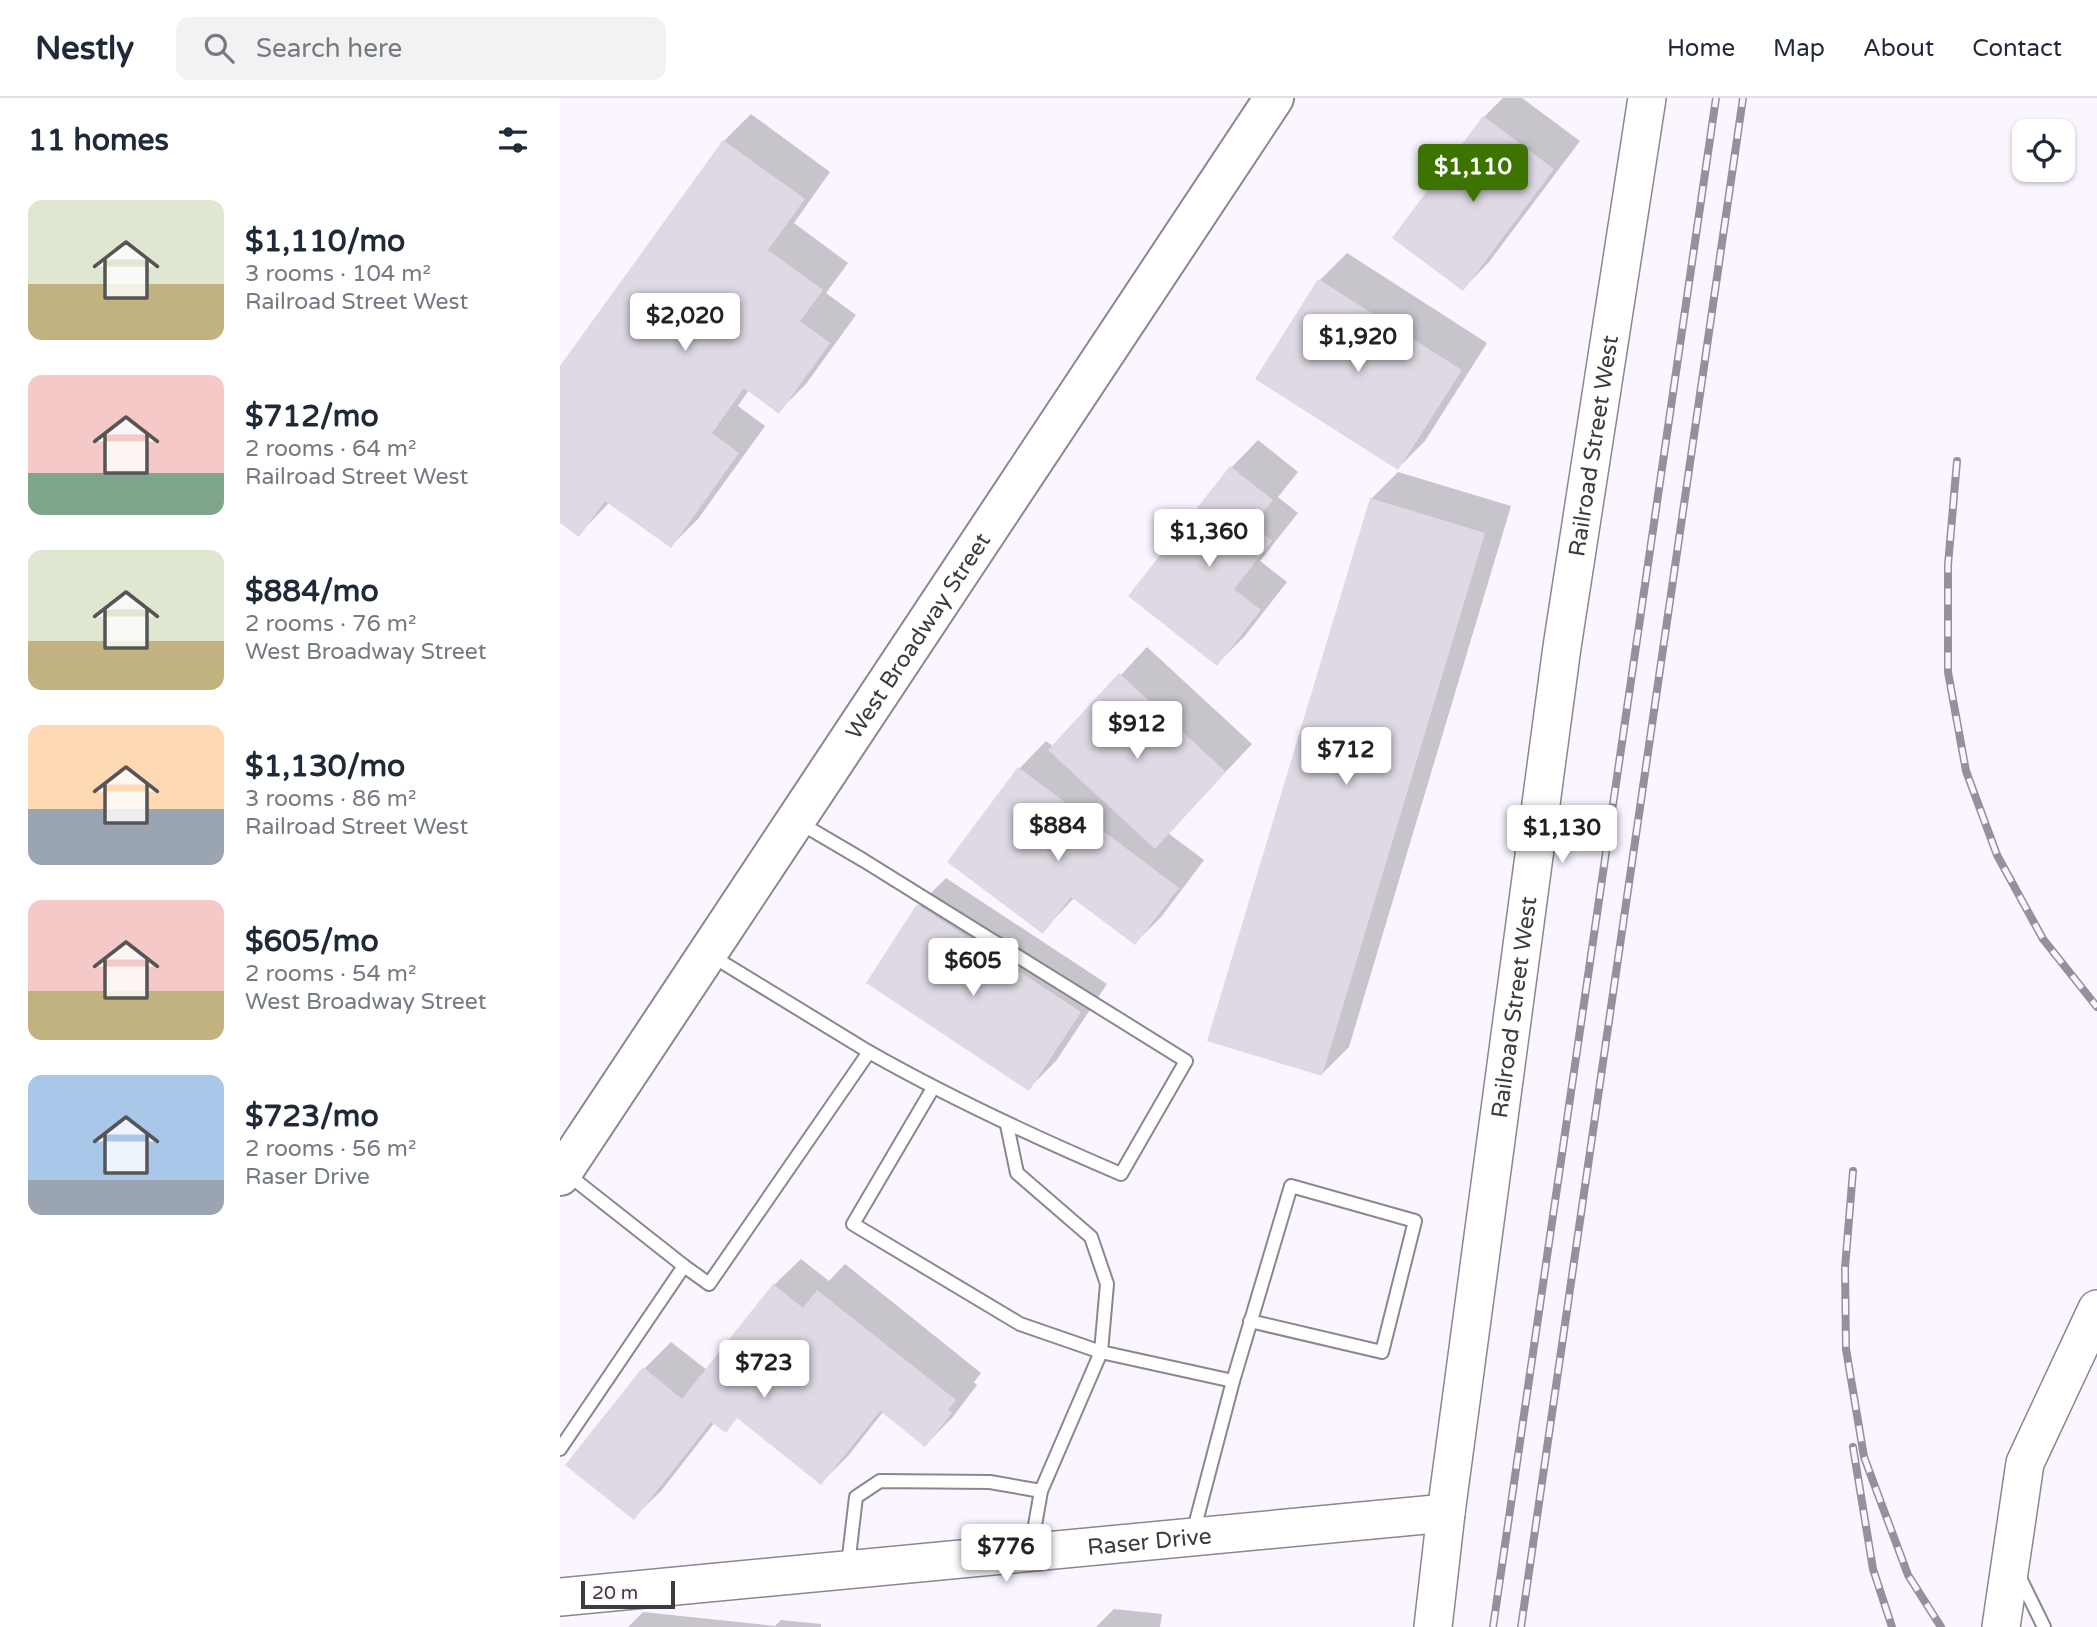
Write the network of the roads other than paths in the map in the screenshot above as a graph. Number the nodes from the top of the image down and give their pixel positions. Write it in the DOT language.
graph roads {
  1 [pos="1275,98"];
  2 [pos="1647,98"];
  3 [pos="796,821"];
  4 [pos="707,953"];
  5 [pos="869,1052"];
  6 [pos="933,1088"];
  7 [pos="1007,1125"];
  8 [pos="562,1173"];
  9 [pos="684,1266"];
  10 [pos="2097,1309"];
  11 [pos="1250,1321"];
  12 [pos="1101,1352"];
  13 [pos="1233,1381"];
  14 [pos="560,1449"];
  15 [pos="1041,1491"];
  16 [pos="1446,1513"];
  17 [pos="1192,1537"];
  18 [pos="1030,1553"];
  19 [pos="2011,1560"];
  20 [pos="847,1570"];
  21 [pos="560,1597"];
  22 [pos="1433,1627"];
  23 [pos="2001,1627"];
  24 [pos="2044,1627"];
  1 -- 3 [label="main road, West Broadway Street"];
  2 -- 16 [label="street, Railroad Street West"];
  3 -- 4 [label="main road, West Broadway Street"];
  3 -- 7 [label="lane"];
  4 -- 5 [label="lane"];
  4 -- 8 [label="main road, West Broadway Street"];
  5 -- 6 [label="lane"];
  5 -- 9 [label="lane"];
  6 -- 7 [label="lane"];
  6 -- 12 [label="lane"];
  7 -- 12 [label="lane"];
  8 -- 9 [label="lane"];
  9 -- 14 [label="lane"];
  10 -- 19 [label="street"];
  11 -- 11 [label="lane"];
  11 -- 13 [label="lane"];
  12 -- 13 [label="lane"];
  12 -- 15 [label="lane"];
  13 -- 17 [label="lane"];
  15 -- 18 [label="lane"];
  15 -- 20 [label="lane"];
  16 -- 17 [label="street, Raser Drive"];
  16 -- 22 [label="street, Railroad Street West"];
  17 -- 18 [label="street, Raser Drive"];
  18 -- 20 [label="street, Raser Drive"];
  19 -- 23 [label="street"];
  19 -- 24 [label="lane"];
  20 -- 21 [label="street, Raser Drive"];
}
